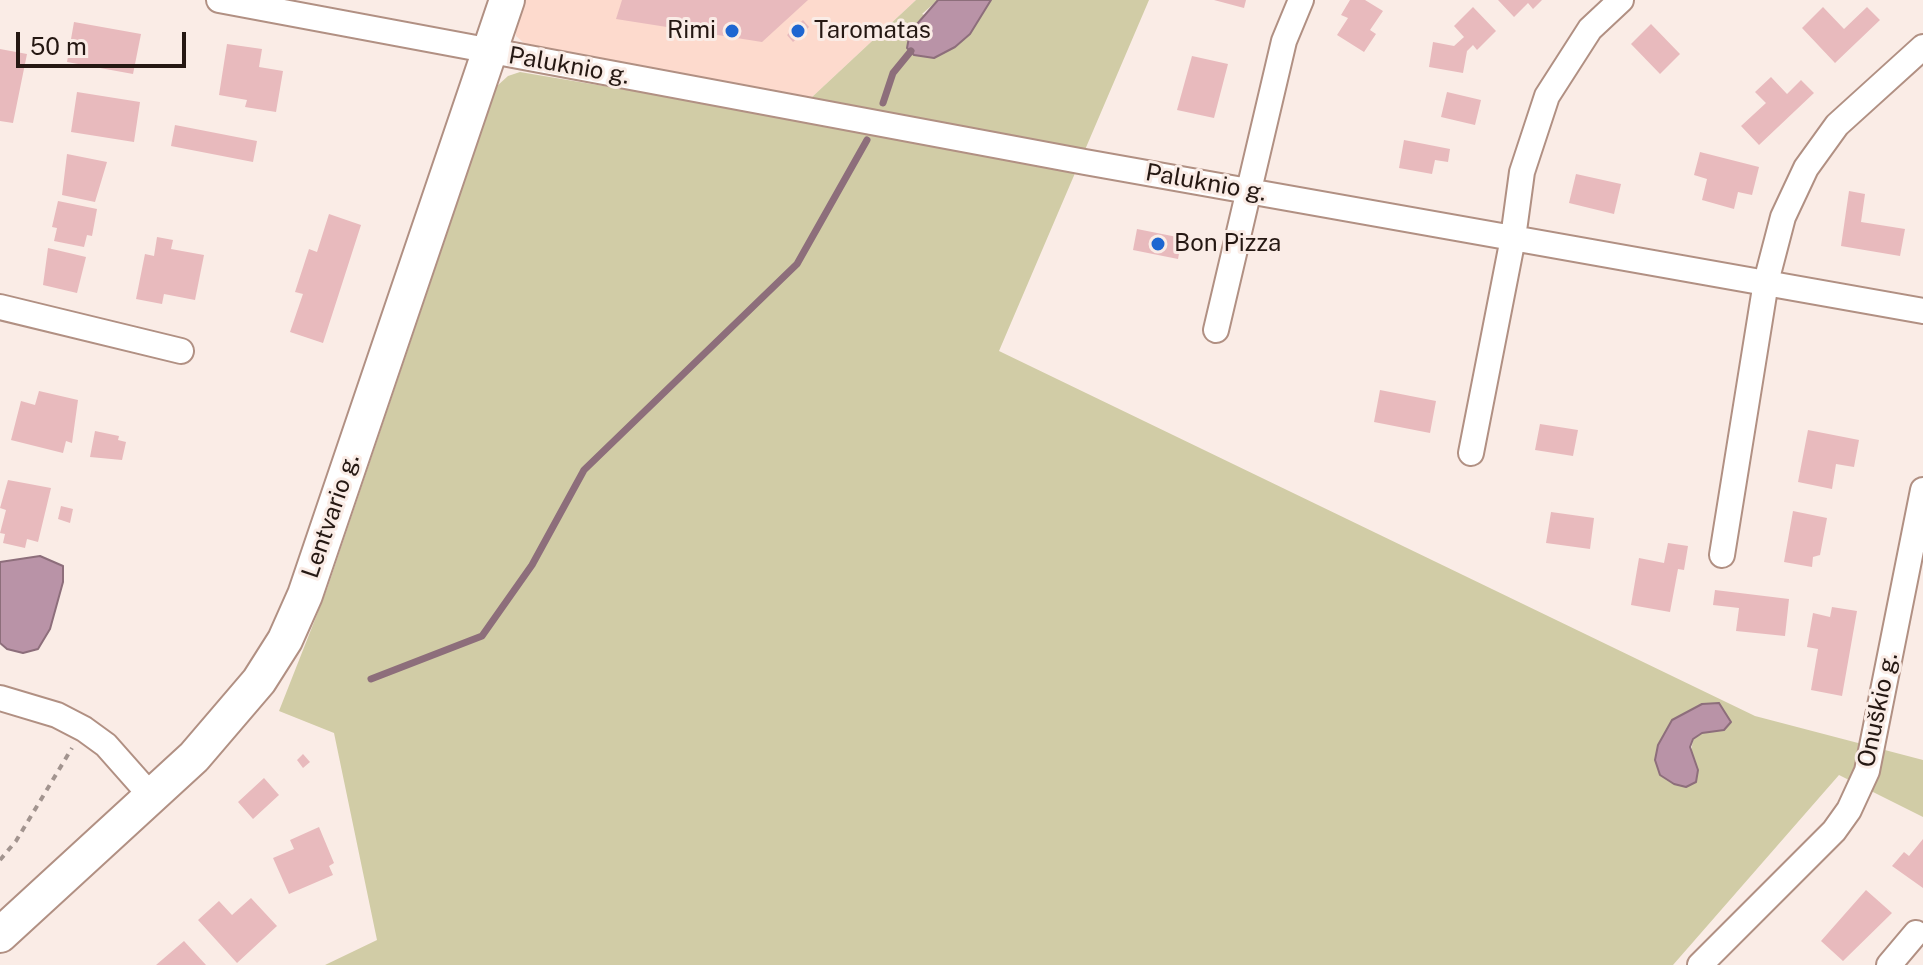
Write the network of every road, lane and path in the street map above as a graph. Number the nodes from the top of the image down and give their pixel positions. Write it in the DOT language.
graph roads {
  1 [pos="219,0"];
  2 [pos="507,0"];
  3 [pos="1301,0"];
  4 [pos="1621,0"];
  5 [pos="1923,47"];
  6 [pos="490,52"];
  7 [pos="1246,190"];
  8 [pos="1513,238"];
  9 [pos="1766,282"];
  10 [pos="0,307"];
  11 [pos="1923,311"];
  12 [pos="1216,330"];
  13 [pos="181,351"];
  14 [pos="1471,453"];
  15 [pos="1923,490"];
  16 [pos="1722,555"];
  17 [pos="0,698"];
  18 [pos="84,729"];
  19 [pos="152,797"];
  20 [pos="0,860"];
  21 [pos="1916,933"];
  22 [pos="0,935"];
  23 [pos="1700,965"];
  24 [pos="1889,965"];
  1 -- 6 [label="street, Paluknio g."];
  2 -- 6 [label="main road, Lentvario g."];
  3 -- 7 [label="street"];
  4 -- 8 [label="street"];
  5 -- 9 [label="street"];
  6 -- 7 [label="street, Paluknio g."];
  6 -- 19 [label="main road, Lentvario g."];
  7 -- 8 [label="street, Paluknio g."];
  7 -- 12 [label="street"];
  8 -- 9 [label="street, Paluknio g."];
  8 -- 14 [label="street"];
  9 -- 11 [label="street, Paluknio g."];
  9 -- 16 [label="street"];
  10 -- 13 [label="street"];
  15 -- 23 [label="street, Onuškio g."];
  17 -- 18 [label="street"];
  18 -- 19 [label="street"];
  18 -- 20 [label="path"];
  19 -- 22 [label="main road, Lentvario g."];
  21 -- 24 [label="street"];
}
